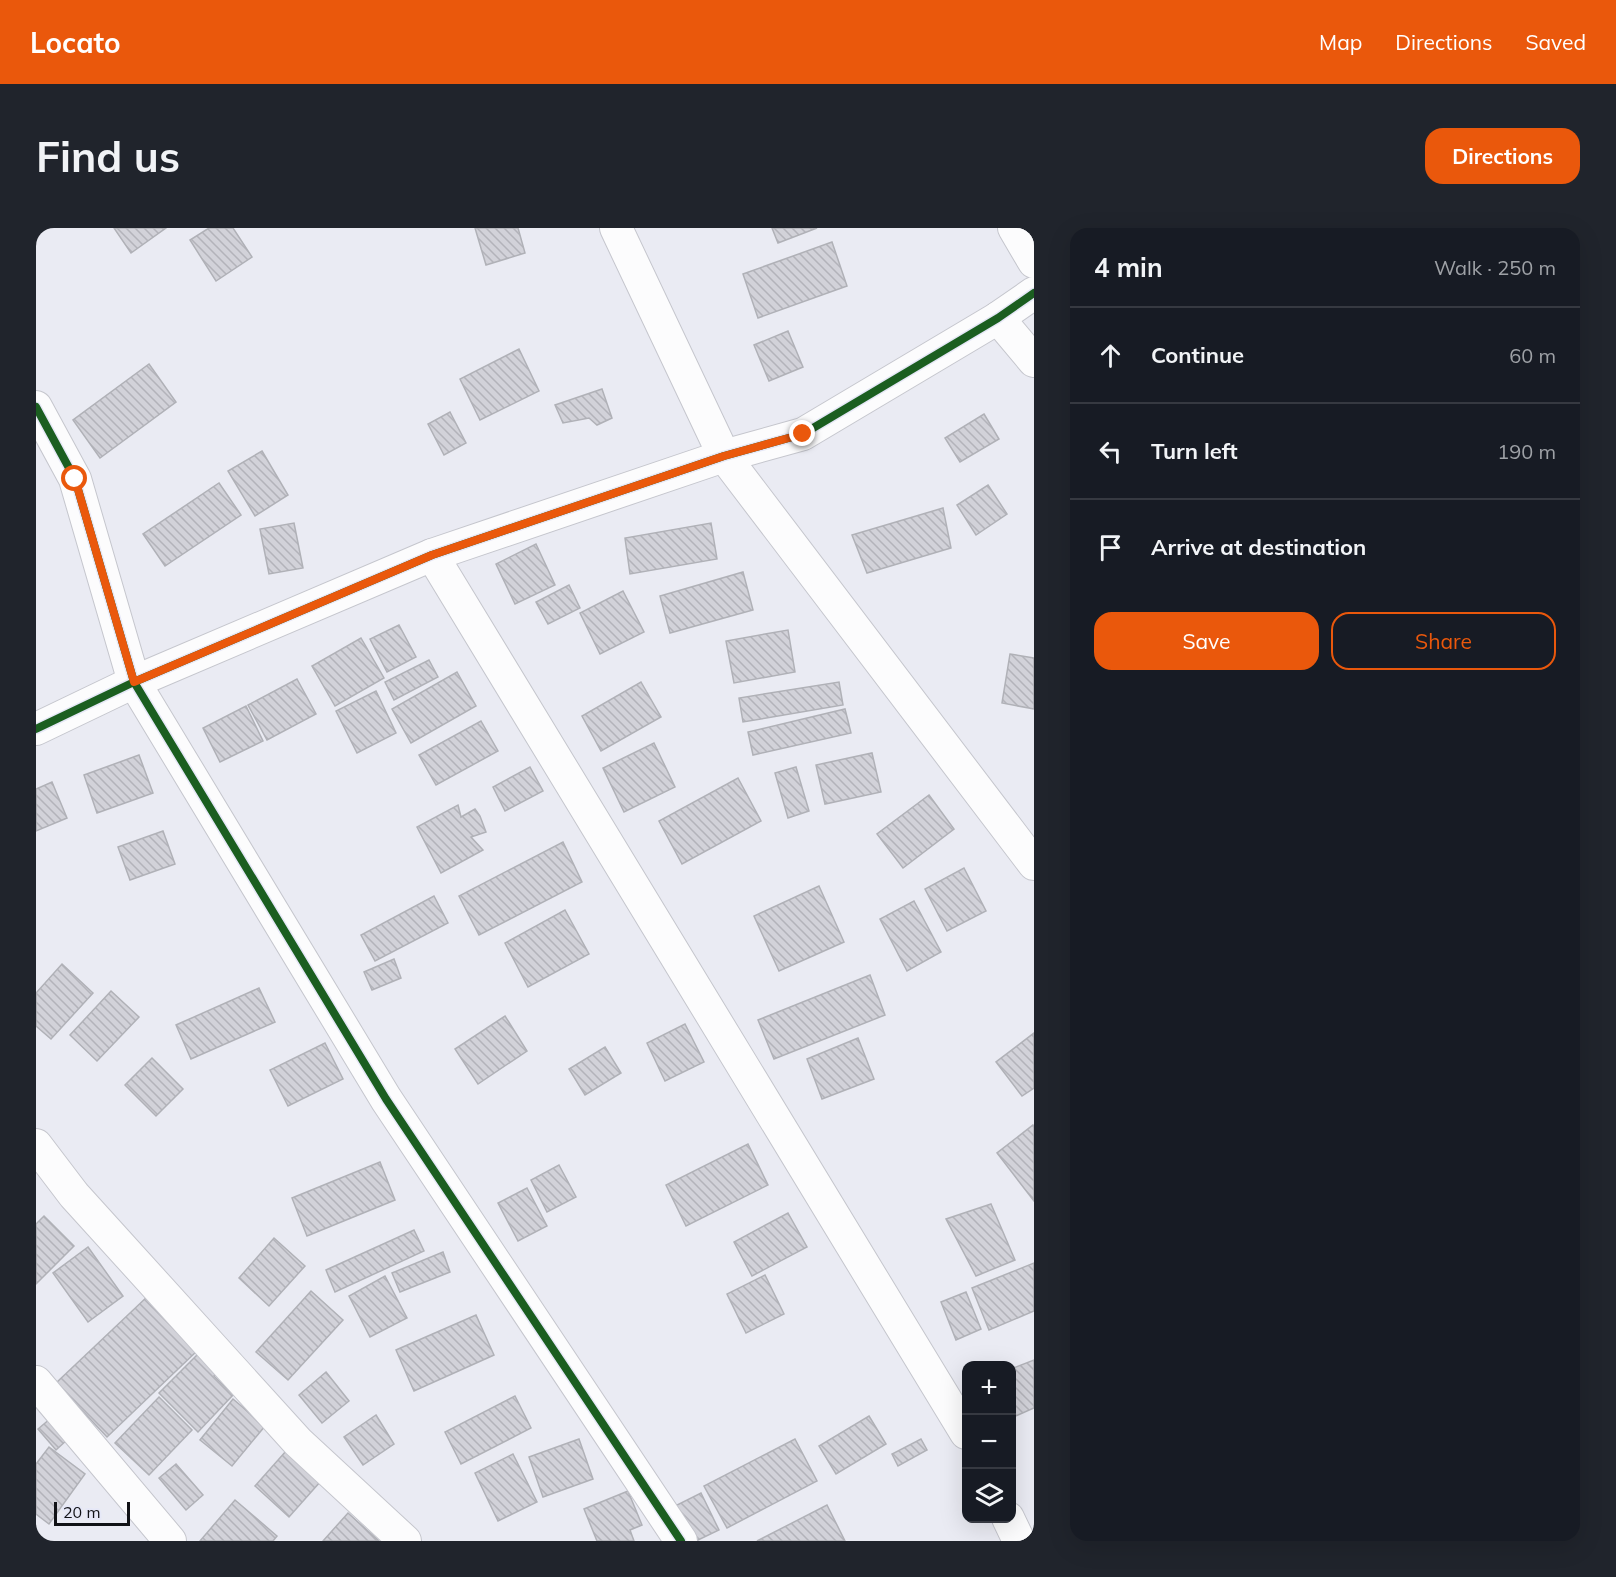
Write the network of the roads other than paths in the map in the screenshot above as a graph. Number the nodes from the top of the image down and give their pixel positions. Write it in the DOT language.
graph roads {
  1 [pos="616,228"];
  2 [pos="1014,228"];
  3 [pos="1034,262"];
  4 [pos="1034,293"];
  5 [pos="998,318"];
  6 [pos="1034,361"];
  7 [pos="36,407"];
  8 [pos="724,456"];
  9 [pos="432,555"];
  10 [pos="134,682"];
  11 [pos="36,729"];
  12 [pos="1034,864"];
  13 [pos="36,1145"];
  14 [pos="36,1382"];
  15 [pos="962,1426"];
  16 [pos="1010,1523"];
  17 [pos="170,1541"];
  18 [pos="405,1541"];
  19 [pos="681,1541"];
  20 [pos="1019,1541"];
  1 -- 8 [label="street"];
  2 -- 3 [label="street"];
  4 -- 5 [label="street"];
  5 -- 6 [label="street"];
  5 -- 8 [label="street"];
  7 -- 10 [label="street"];
  8 -- 9 [label="street"];
  8 -- 12 [label="street"];
  9 -- 10 [label="street"];
  9 -- 15 [label="street"];
  10 -- 11 [label="street"];
  10 -- 19 [label="street"];
  13 -- 18 [label="street"];
  14 -- 17 [label="street"];
  16 -- 20 [label="street"];
}
